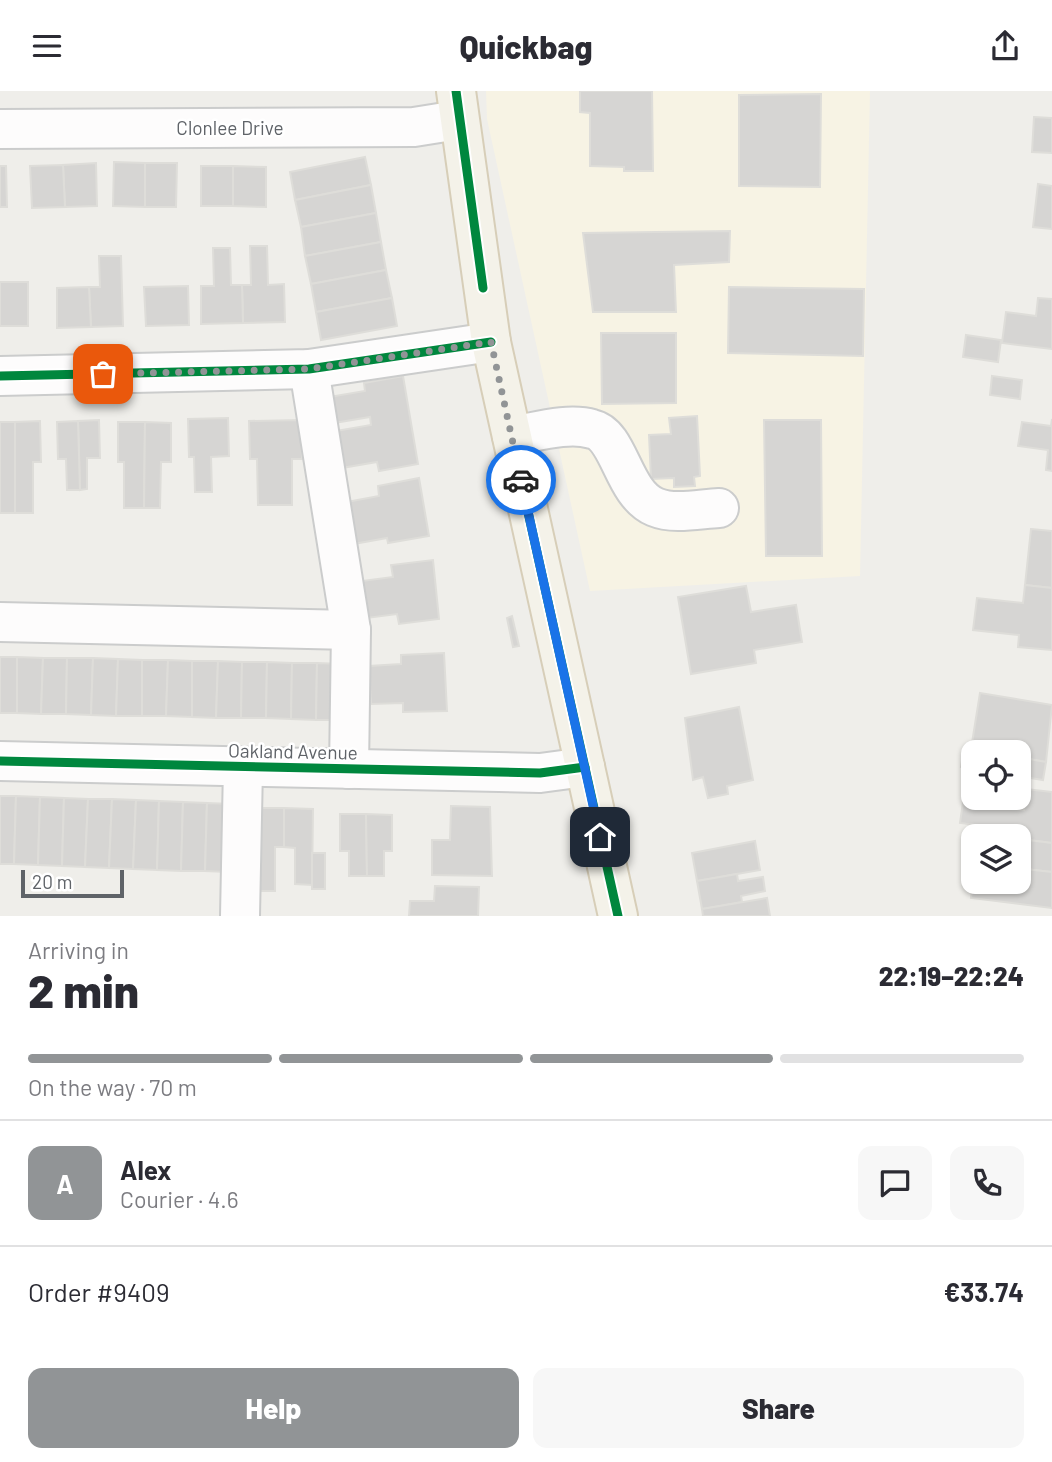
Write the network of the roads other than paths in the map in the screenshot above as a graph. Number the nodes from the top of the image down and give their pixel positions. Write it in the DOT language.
graph roads {
  1 [pos="457,105"];
  2 [pos="0,129"];
  3 [pos="491,342"];
  4 [pos="309,369"];
  5 [pos="0,376"];
  6 [pos="512,436"];
  7 [pos="719,508"];
  8 [pos="0,622"];
  9 [pos="351,630"];
  10 [pos="0,761"];
  11 [pos="243,767"];
  12 [pos="585,767"];
  13 [pos="349,769"];
  14 [pos="240,916"];
  15 [pos="618,916"];
  1 -- 2 [label="street, Clonlee Drive"];
  1 -- 3 [label="main road"];
  3 -- 4 [label="street"];
  3 -- 6 [label="main road"];
  4 -- 5 [label="street"];
  4 -- 9 [label="street"];
  6 -- 7 [label="street"];
  6 -- 12 [label="main road"];
  8 -- 9 [label="street"];
  9 -- 13 [label="street"];
  10 -- 11 [label="street, Oakland Avenue"];
  11 -- 13 [label="street, Oakland Avenue"];
  11 -- 14 [label="street"];
  12 -- 13 [label="street, Oakland Avenue"];
  12 -- 15 [label="main road"];
}
